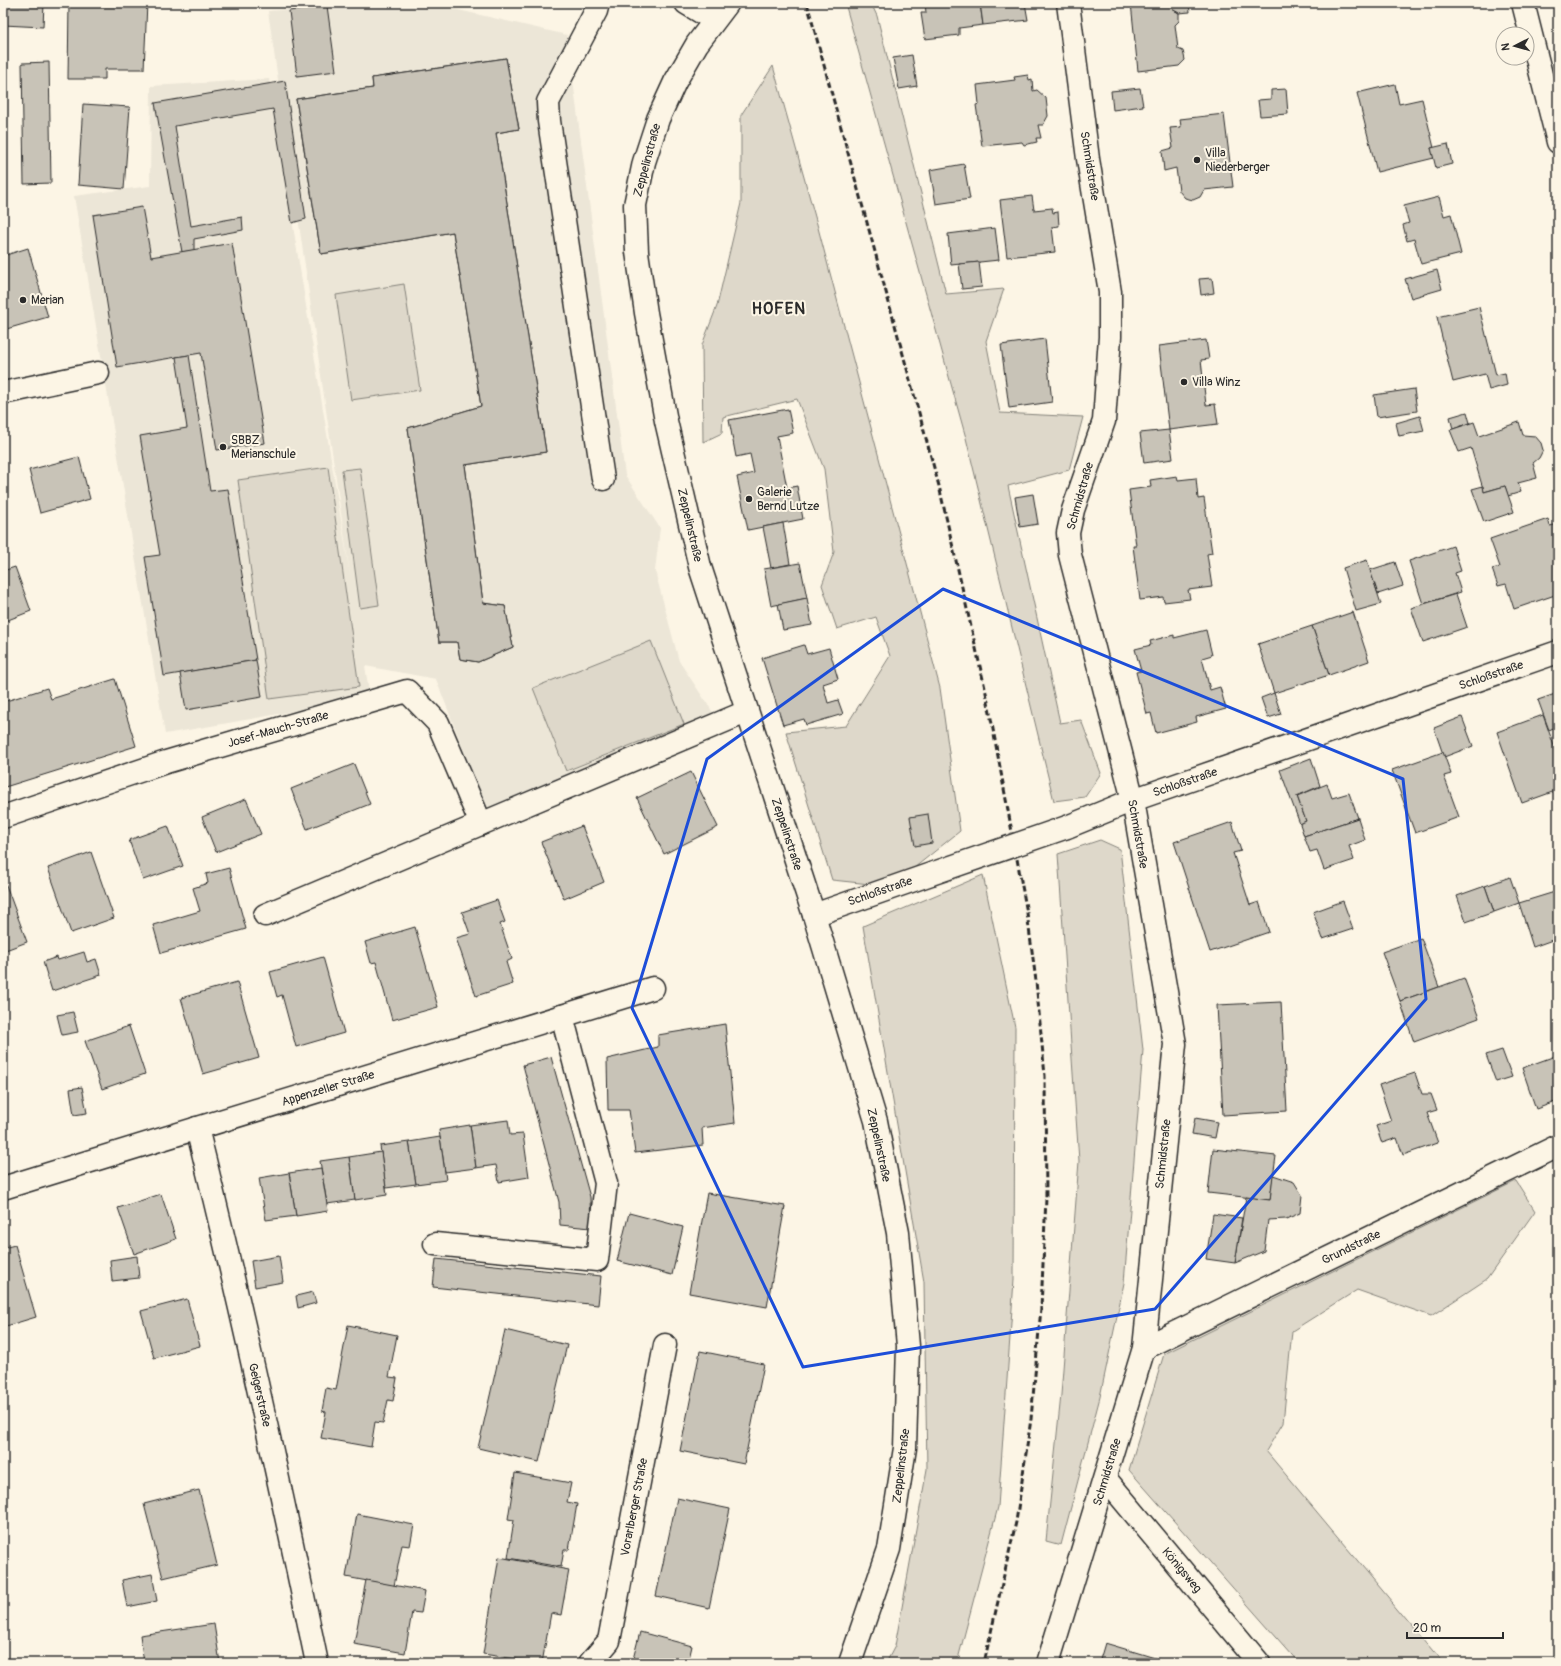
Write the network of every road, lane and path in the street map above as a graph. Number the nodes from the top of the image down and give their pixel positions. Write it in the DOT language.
graph roads {
  1 [pos="686,3"];
  2 [pos="728,3"];
  3 [pos="1068,3"];
  4 [pos="1523,3"];
  5 [pos="597,7"];
  6 [pos="714,20"];
  7 [pos="1558,142"];
  8 [pos="98,373"];
  9 [pos="3,393"];
  10 [pos="603,479"];
  11 [pos="1558,652"];
  12 [pos="746,712"];
  13 [pos="1133,800"];
  14 [pos="3,817"];
  15 [pos="481,824"];
  16 [pos="265,915"];
  17 [pos="814,915"];
  18 [pos="653,988"];
  19 [pos="562,1016"];
  20 [pos="197,1128"];
  21 [pos="1558,1146"];
  22 [pos="3,1188"];
  23 [pos="435,1244"];
  24 [pos="665,1345"];
  25 [pos="1144,1348"];
  26 [pos="1105,1478"];
  27 [pos="317,1663"];
  28 [pos="590,1663"];
  29 [pos="850,1663"];
  30 [pos="1048,1663"];
  31 [pos="1259,1663"];
  1 -- 6 [label="street"];
  2 -- 6 [label="street, Zeppelinstraße"];
  3 -- 13 [label="street, Schmidstraße"];
  4 -- 7 [label="street"];
  5 -- 10 [label="street"];
  6 -- 12 [label="street, Zeppelinstraße"];
  8 -- 9 [label="street"];
  11 -- 13 [label="street, Schloßstraße"];
  12 -- 15 [label="street"];
  12 -- 17 [label="street, Zeppelinstraße"];
  13 -- 17 [label="street, Schloßstraße, bridge"];
  13 -- 25 [label="street, Schmidstraße"];
  14 -- 15 [label="street, Josef-Mauch-Straße"];
  15 -- 16 [label="street"];
  17 -- 29 [label="street, Zeppelinstraße"];
  18 -- 19 [label="street, Appenzeller Straße"];
  19 -- 20 [label="street, Appenzeller Straße"];
  19 -- 23 [label="street"];
  20 -- 22 [label="street, Appenzeller Straße"];
  20 -- 27 [label="street, Geigerstraße"];
  21 -- 25 [label="street, Grundstraße"];
  24 -- 28 [label="street, Vorarlberger Straße"];
  25 -- 26 [label="street, Schmidstraße"];
  26 -- 30 [label="street, Schmidstraße"];
  26 -- 31 [label="street, Königsweg"];
}
